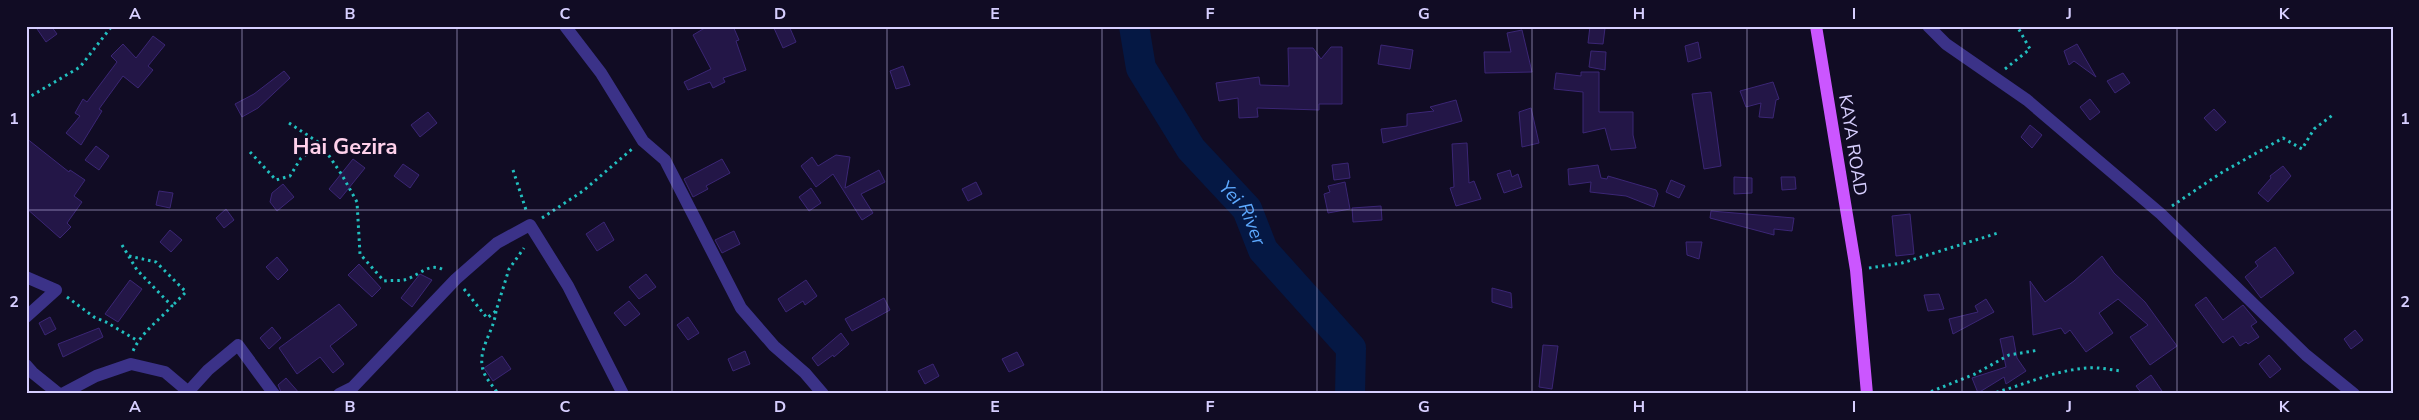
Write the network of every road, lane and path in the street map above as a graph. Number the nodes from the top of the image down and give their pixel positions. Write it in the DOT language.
graph roads {
  1 [pos="112,26"];
  2 [pos="565,26"];
  3 [pos="1816,26"];
  4 [pos="1928,26"];
  5 [pos="2017,26"];
  6 [pos="1995,77"];
  7 [pos="26,99"];
  8 [pos="2334,114"];
  9 [pos="289,123"];
  10 [pos="642,141"];
  11 [pos="321,144"];
  12 [pos="250,152"];
  13 [pos="513,170"];
  14 [pos="2161,214"];
  15 [pos="530,225"];
  16 [pos="1998,233"];
  17 [pos="122,245"];
  18 [pos="524,248"];
  19 [pos="129,256"];
  20 [pos="1856,270"];
  21 [pos="26,277"];
  22 [pos="456,279"];
  23 [pos="56,290"];
  24 [pos="172,306"];
  25 [pos="496,311"];
  26 [pos="26,317"];
  27 [pos="138,342"];
  28 [pos="2039,350"];
  29 [pos="131,364"];
  30 [pos="26,365"];
  31 [pos="2122,371"];
  32 [pos="619,392"];
  33 [pos="190,393"];
  34 [pos="61,394"];
  35 [pos="274,394"];
  36 [pos="339,394"];
  37 [pos="498,394"];
  38 [pos="823,394"];
  39 [pos="1867,394"];
  40 [pos="1925,394"];
  41 [pos="1990,394"];
  42 [pos="2354,394"];
  1 -- 7 [label="path"];
  2 -- 10 [label="street"];
  3 -- 20 [label="main road, KAYA ROAD"];
  4 -- 6 [label="street"];
  5 -- 6 [label="path"];
  6 -- 14 [label="street"];
  8 -- 14 [label="path"];
  9 -- 11 [label="path"];
  10 -- 15 [label="path"];
  10 -- 38 [label="street"];
  11 -- 12 [label="path"];
  11 -- 22 [label="path"];
  13 -- 15 [label="path"];
  14 -- 42 [label="street"];
  15 -- 22 [label="street"];
  15 -- 32 [label="street"];
  16 -- 20 [label="path"];
  17 -- 19 [label="path"];
  18 -- 25 [label="path"];
  19 -- 24 [label="path"];
  19 -- 24 [label="path"];
  20 -- 39 [label="main road, KAYA ROAD"];
  21 -- 23 [label="street"];
  22 -- 25 [label="path"];
  22 -- 36 [label="street"];
  23 -- 26 [label="street"];
  23 -- 27 [label="path"];
  24 -- 27 [label="path"];
  25 -- 37 [label="path"];
  27 -- 29 [label="path"];
  28 -- 40 [label="path"];
  29 -- 33 [label="street"];
  29 -- 34 [label="street"];
  30 -- 34 [label="street"];
  31 -- 41 [label="path"];
  33 -- 35 [label="street"];
}
